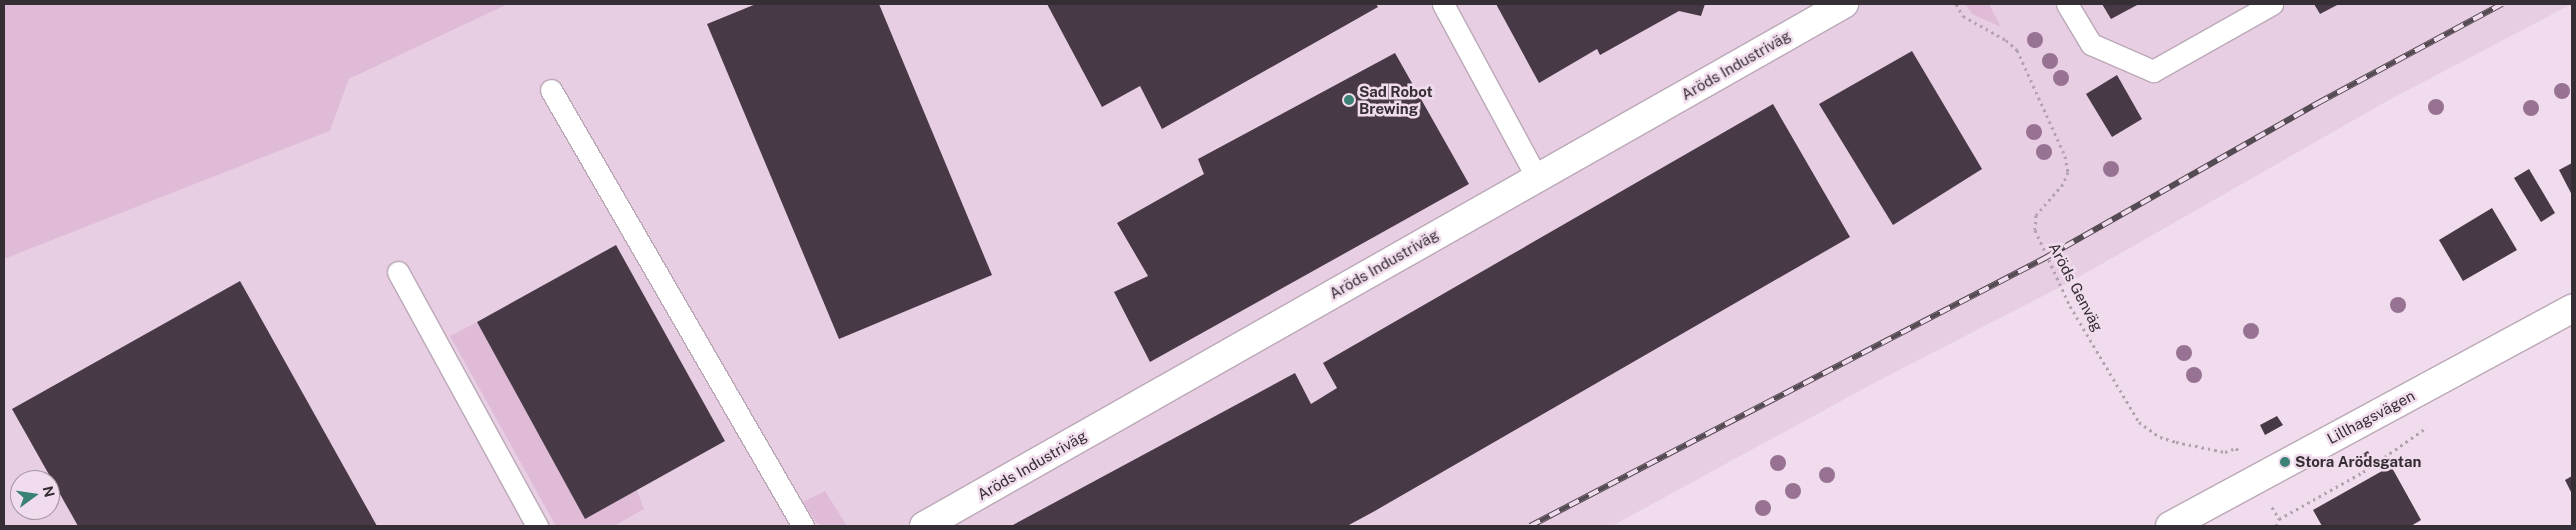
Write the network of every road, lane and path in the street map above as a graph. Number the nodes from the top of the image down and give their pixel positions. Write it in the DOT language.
graph roads {
  1 [pos="1442,4"];
  2 [pos="1844,4"];
  3 [pos="1956,4"];
  4 [pos="2067,4"];
  5 [pos="2272,4"];
  6 [pos="551,90"];
  7 [pos="1537,178"];
  8 [pos="398,272"];
  9 [pos="2572,309"];
  10 [pos="2436,421"];
  11 [pos="2256,479"];
  12 [pos="2202,519"];
  13 [pos="537,526"];
  14 [pos="803,526"];
  15 [pos="924,526"];
  16 [pos="2170,526"];
  17 [pos="2276,526"];
  1 -- 7 [label="lane"];
  2 -- 7 [label="street, Aröds Industriväg"];
  3 -- 11 [label="path, Aröds Genväg"];
  4 -- 5 [label="lane"];
  6 -- 14 [label="lane"];
  7 -- 15 [label="street, Aröds Industriväg"];
  8 -- 13 [label="lane"];
  9 -- 11 [label="street, Lillhagsvägen"];
  10 -- 17 [label="path"];
  11 -- 12 [label="street, Lillhagsvägen"];
  12 -- 16 [label="street, Lillhagsvägen"];
}
